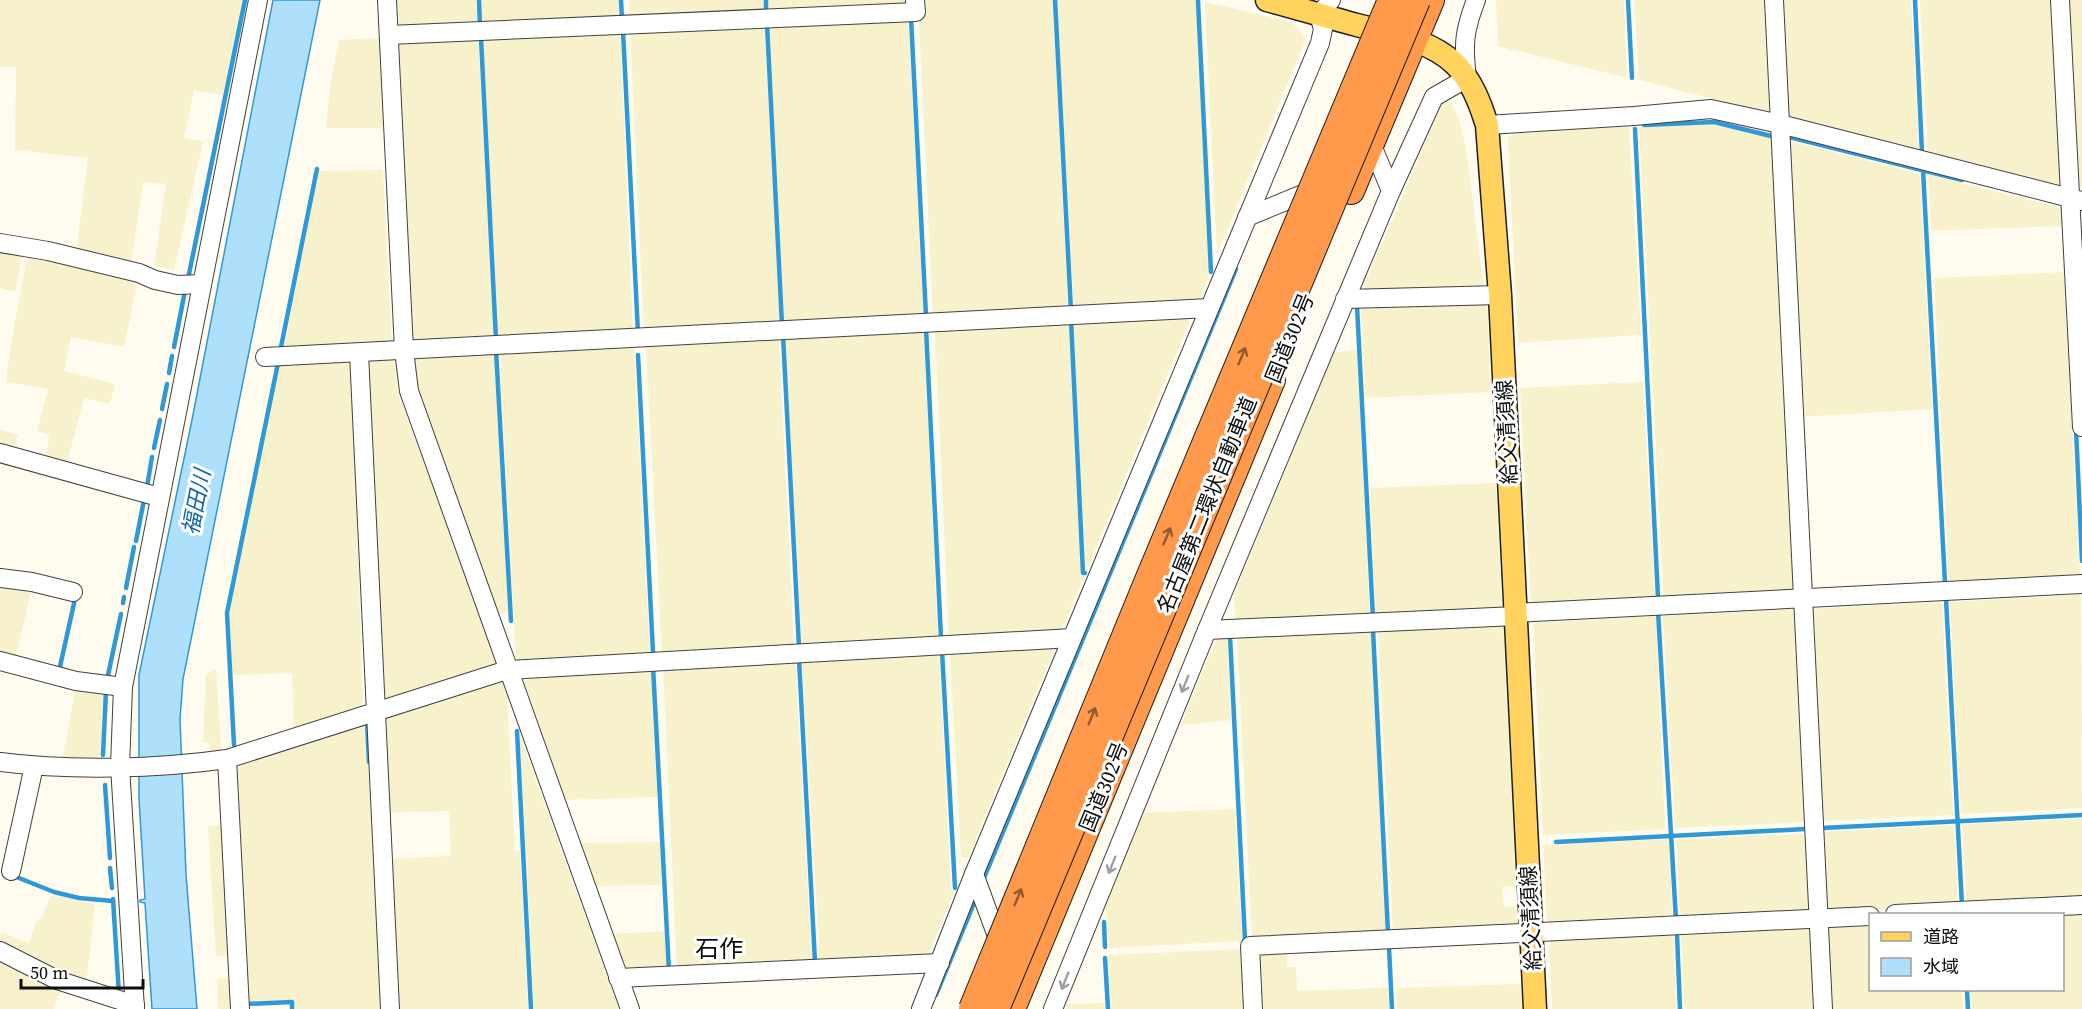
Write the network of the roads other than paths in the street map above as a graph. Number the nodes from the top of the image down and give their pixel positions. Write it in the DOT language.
graph roads {
  1 [pos="258,0"];
  2 [pos="387,0"];
  3 [pos="915,0"];
  4 [pos="1267,0"];
  5 [pos="1391,0"];
  6 [pos="1417,0"];
  7 [pos="1431,0"];
  8 [pos="1476,0"];
  9 [pos="1774,0"];
  10 [pos="2060,0"];
  11 [pos="1325,7"];
  12 [pos="389,35"];
  13 [pos="1415,40"];
  14 [pos="1467,78"];
  15 [pos="1780,124"];
  16 [pos="1487,125"];
  17 [pos="1371,143"];
  18 [pos="1359,171"];
  19 [pos="1391,191"];
  20 [pos="2076,200"];
  21 [pos="1247,217"];
  22 [pos="0,243"];
  23 [pos="202,284"];
  24 [pos="1500,295"];
  25 [pos="1345,299"];
  26 [pos="1209,308"];
  27 [pos="404,350"];
  28 [pos="359,353"];
  29 [pos="265,357"];
  30 [pos="2082,427"];
  31 [pos="0,453"];
  32 [pos="159,497"];
  33 [pos="0,578"];
  34 [pos="2082,584"];
  35 [pos="73,592"];
  36 [pos="1803,598"];
  37 [pos="1516,615"];
  38 [pos="1207,630"];
  39 [pos="1072,638"];
  40 [pos="0,661"];
  41 [pos="507,669"];
  42 [pos="123,687"];
  43 [pos="375,711"];
  44 [pos="227,759"];
  45 [pos="0,762"];
  46 [pos="34,766"];
  47 [pos="124,766"];
  48 [pos="11,870"];
  49 [pos="974,874"];
  50 [pos="2082,905"];
  51 [pos="1932,913"];
  52 [pos="1869,916"];
  53 [pos="1819,918"];
  54 [pos="1532,933"];
  55 [pos="0,951"];
  56 [pos="940,963"];
  57 [pos="618,978"];
  58 [pos="1015,1002"];
  59 [pos="135,1007"];
  60 [pos="1052,1008"];
  61 [pos="240,1009"];
  62 [pos="390,1009"];
  63 [pos="630,1009"];
  64 [pos="921,1009"];
  65 [pos="972,1009"];
  66 [pos="996,1009"];
  67 [pos="1253,1009"];
  68 [pos="1535,1009"];
  69 [pos="1823,1009"];
  1 -- 23 [label="street"];
  2 -- 12 [label="street"];
  3 -- 12 [label="street"];
  4 -- 11 [label="main road, 給父清須線"];
  65 -- 5 [label="highway, 名古屋第二環状自動車道, one-way, bridge"];
  6 -- 66 [label="highway, 名古屋第二環状自動車道, bridge"];
  7 -- 13 [label="highway, 国道302号"];
  8 -- 14 [label="street"];
  9 -- 15 [label="street"];
  10 -- 20 [label="street"];
  11 -- 13 [label="main road, 給父清須線"];
  11 -- 21 [label="street"];
  12 -- 27 [label="street"];
  13 -- 14 [label="main road, 給父清須線"];
  13 -- 17 [label="highway, 国道302号"];
  14 -- 16 [label="main road, 給父清須線"];
  14 -- 19 [label="street"];
  15 -- 16 [label="street"];
  15 -- 20 [label="street"];
  15 -- 36 [label="street"];
  16 -- 24 [label="main road, 給父清須線"];
  17 -- 18 [label="highway, 国道302号"];
  17 -- 19 [label="street"];
  18 -- 21 [label="street"];
  18 -- 58 [label="highway, 国道302号"];
  19 -- 25 [label="street"];
  20 -- 30 [label="street"];
  21 -- 26 [label="street"];
  22 -- 23 [label="street"];
  23 -- 32 [label="street"];
  24 -- 25 [label="street"];
  24 -- 37 [label="main road, 給父清須線"];
  25 -- 38 [label="street"];
  26 -- 27 [label="street"];
  26 -- 39 [label="street"];
  27 -- 28 [label="street"];
  27 -- 41 [label="street"];
  28 -- 29 [label="street"];
  28 -- 43 [label="street"];
  31 -- 32 [label="street"];
  32 -- 42 [label="street"];
  33 -- 35 [label="street"];
  34 -- 36 [label="street"];
  36 -- 37 [label="street"];
  36 -- 53 [label="street"];
  37 -- 38 [label="street"];
  37 -- 54 [label="main road, 給父清須線"];
  38 -- 60 [label="street, one-way"];
  39 -- 41 [label="street"];
  39 -- 49 [label="street"];
  40 -- 42 [label="street"];
  41 -- 43 [label="street"];
  41 -- 57 [label="street"];
  42 -- 47 [label="street"];
  43 -- 44 [label="street"];
  43 -- 62 [label="street"];
  44 -- 47 [label="street"];
  44 -- 61 [label="street"];
  45 -- 46 [label="street"];
  46 -- 47 [label="street"];
  46 -- 48 [label="street"];
  47 -- 59 [label="street"];
  49 -- 56 [label="street"];
  49 -- 58 [label="street"];
  50 -- 51 [label="street"];
  52 -- 53 [label="street"];
  53 -- 54 [label="street"];
  53 -- 69 [label="street"];
  54 -- 67 [label="street"];
  54 -- 68 [label="main road, 給父清須線"];
  55 -- 59 [label="street"];
  56 -- 57 [label="street"];
  56 -- 64 [label="street"];
  57 -- 63 [label="street"];
}
